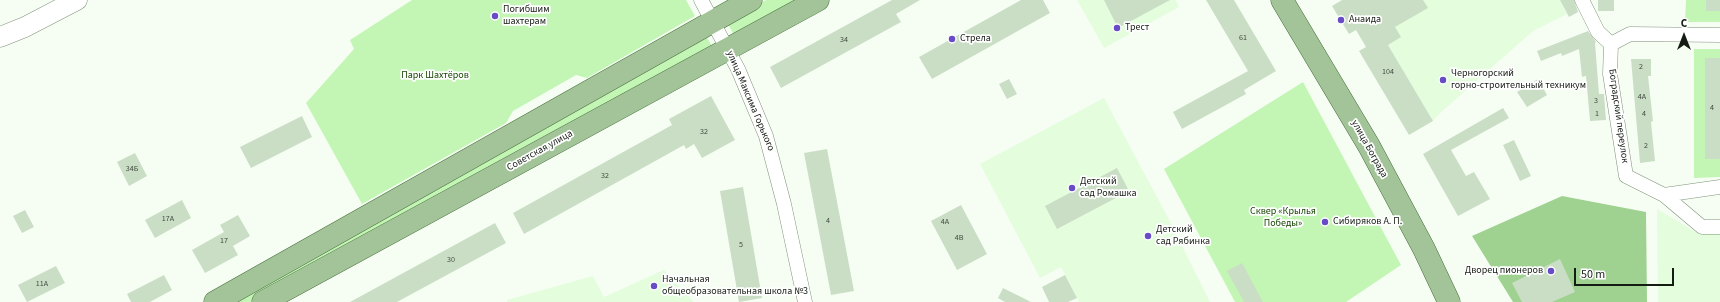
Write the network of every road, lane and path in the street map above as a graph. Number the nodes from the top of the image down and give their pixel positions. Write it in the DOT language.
graph roads {
  1 [pos="77,0"];
  2 [pos="701,0"];
  3 [pos="751,0"];
  4 [pos="818,0"];
  5 [pos="1282,0"];
  6 [pos="1582,0"];
  7 [pos="714,21"];
  8 [pos="1720,35"];
  9 [pos="0,36"];
  10 [pos="1611,44"];
  11 [pos="728,49"];
  12 [pos="1720,187"];
  13 [pos="1664,195"];
  14 [pos="1720,227"];
  15 [pos="215,302"];
  16 [pos="263,302"];
  17 [pos="805,302"];
  18 [pos="1449,302"];
  1 -- 9 [label="street"];
  2 -- 7 [label="street, улица Максима Горького"];
  3 -- 7 [label="main road"];
  4 -- 11 [label="main road, Советская улица"];
  5 -- 18 [label="main road, улица Бограда"];
  6 -- 10 [label="street"];
  7 -- 11 [label="street, улица Максима Горького"];
  7 -- 15 [label="main road"];
  8 -- 10 [label="street"];
  10 -- 13 [label="street, Боградский переулок"];
  11 -- 16 [label="main road, Советская улица"];
  11 -- 17 [label="street, улица Максима Горького"];
  12 -- 13 [label="street"];
  13 -- 14 [label="street"];
}
